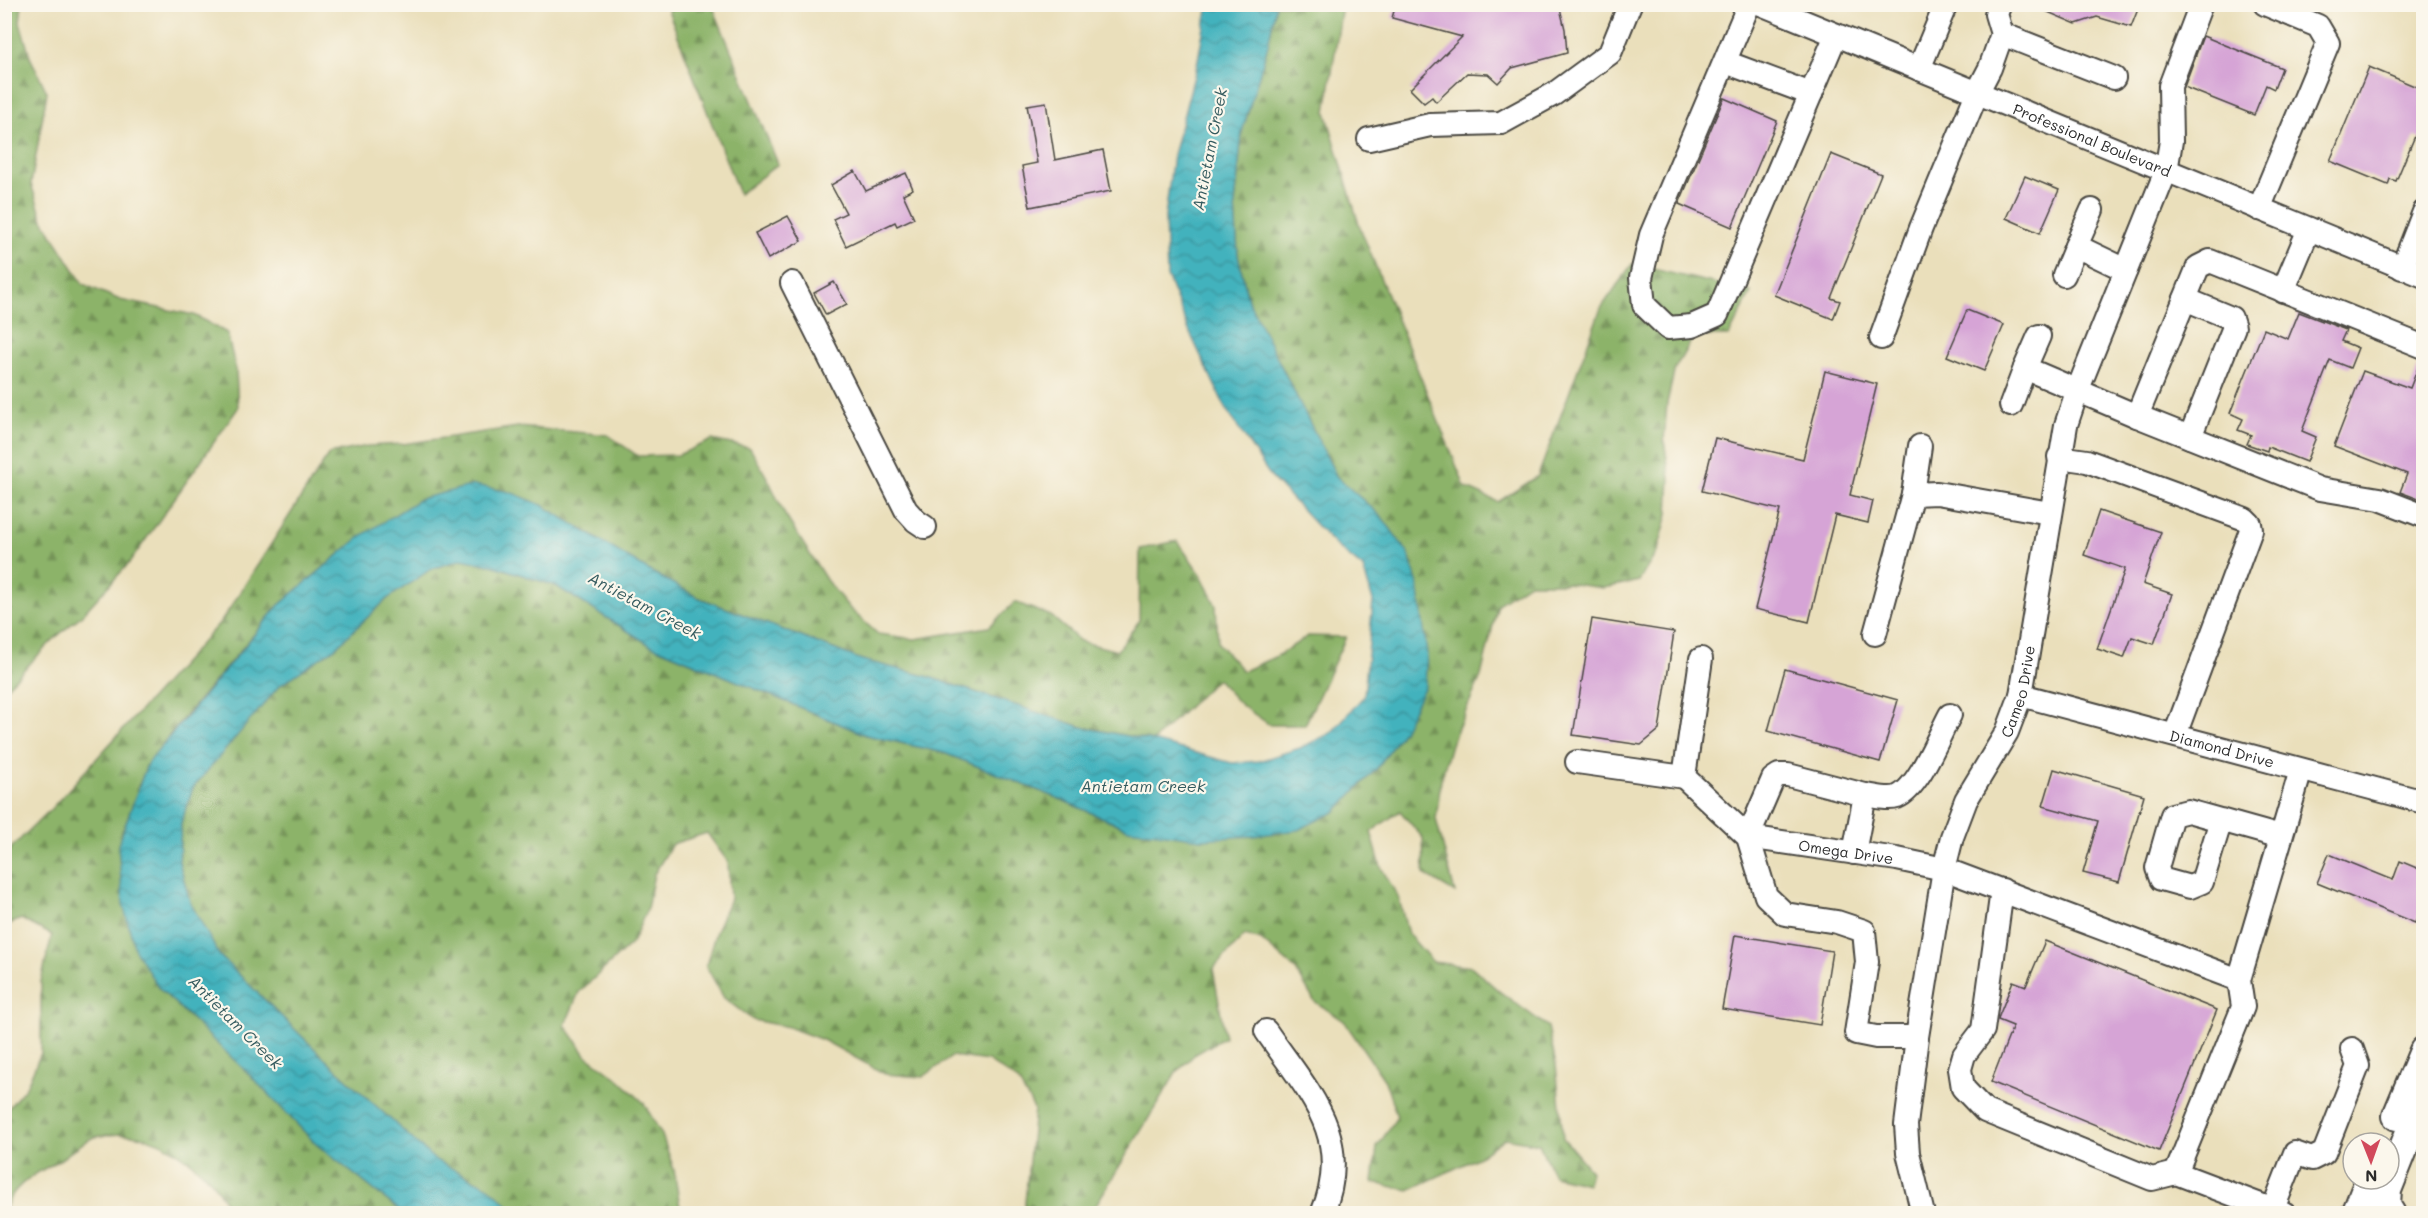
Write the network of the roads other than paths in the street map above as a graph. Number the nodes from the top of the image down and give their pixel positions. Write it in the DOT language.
graph roads {
  1 [pos="1630,4"];
  2 [pos="1749,4"];
  3 [pos="2000,4"];
  4 [pos="2201,4"];
  5 [pos="2265,4"];
  6 [pos="1773,7"];
  7 [pos="1938,7"];
  8 [pos="2001,34"];
  9 [pos="1836,35"];
  10 [pos="1736,66"];
  11 [pos="1919,69"];
  12 [pos="2114,78"];
  13 [pos="1977,93"];
  14 [pos="1811,94"];
  15 [pos="1369,139"];
  16 [pos="2166,171"];
  17 [pos="2259,209"];
  18 [pos="2092,210"];
  19 [pos="2424,212"];
  20 [pos="2309,229"];
  21 [pos="2076,246"];
  22 [pos="2402,268"];
  23 [pos="2126,270"];
  24 [pos="2064,275"];
  25 [pos="2424,276"];
  26 [pos="792,283"];
  27 [pos="2283,291"];
  28 [pos="2185,299"];
  29 [pos="2039,336"];
  30 [pos="1881,338"];
  31 [pos="2424,347"];
  32 [pos="2025,368"];
  33 [pos="2078,389"];
  34 [pos="2011,405"];
  35 [pos="2138,416"];
  36 [pos="2190,437"];
  37 [pos="1920,446"];
  38 [pos="2059,457"];
  39 [pos="1913,494"];
  40 [pos="2050,513"];
  41 [pos="2424,516"];
  42 [pos="926,527"];
  43 [pos="1875,634"];
  44 [pos="1701,659"];
  45 [pos="2021,695"];
  46 [pos="1950,715"];
  47 [pos="2175,735"];
  48 [pos="1577,762"];
  49 [pos="2301,770"];
  50 [pos="1684,777"];
  51 [pos="1865,795"];
  52 [pos="2424,802"];
  53 [pos="2221,820"];
  54 [pos="1748,837"];
  55 [pos="2281,837"];
  56 [pos="1854,853"];
  57 [pos="1944,869"];
  58 [pos="2002,890"];
  59 [pos="2239,980"];
  60 [pos="1266,1031"];
  61 [pos="1917,1037"];
  62 [pos="2352,1049"];
  63 [pos="2424,1052"];
  64 [pos="2424,1096"];
  65 [pos="2390,1131"];
  66 [pos="2424,1151"];
  67 [pos="2176,1173"];
  68 [pos="2365,1191"];
  69 [pos="2279,1211"];
  70 [pos="1322,1214"];
  71 [pos="1923,1214"];
  72 [pos="2356,1214"];
  73 [pos="2391,1214"];
  74 [pos="2397,1214"];
  1 -- 15 [label="street"];
  2 -- 14 [label="street"];
  3 -- 8 [label="street"];
  4 -- 16 [label="street, Cameo Drive"];
  5 -- 17 [label="street"];
  6 -- 9 [label="street, Professional Boulevard"];
  7 -- 11 [label="street"];
  8 -- 12 [label="street"];
  8 -- 13 [label="street"];
  9 -- 11 [label="street, Professional Boulevard"];
  9 -- 14 [label="street"];
  10 -- 14 [label="street"];
  11 -- 13 [label="street, Professional Boulevard"];
  13 -- 16 [label="street, Professional Boulevard"];
  13 -- 30 [label="street"];
  16 -- 17 [label="street, Professional Boulevard"];
  16 -- 23 [label="street, Cameo Drive"];
  17 -- 20 [label="street, Professional Boulevard"];
  18 -- 21 [label="street"];
  19 -- 22 [label="street"];
  20 -- 22 [label="street, Professional Boulevard"];
  20 -- 27 [label="street"];
  21 -- 23 [label="street"];
  21 -- 24 [label="street"];
  22 -- 25 [label="street, Professional Boulevard"];
  23 -- 33 [label="street, Cameo Drive"];
  26 -- 42 [label="street"];
  27 -- 28 [label="street"];
  27 -- 31 [label="street"];
  28 -- 35 [label="street"];
  28 -- 36 [label="street"];
  29 -- 32 [label="street"];
  32 -- 33 [label="street"];
  32 -- 34 [label="street"];
  33 -- 35 [label="street"];
  33 -- 38 [label="street, Cameo Drive"];
  35 -- 36 [label="street"];
  36 -- 41 [label="street"];
  37 -- 39 [label="street"];
  38 -- 40 [label="street, Cameo Drive"];
  38 -- 47 [label="street"];
  39 -- 40 [label="street"];
  39 -- 43 [label="street"];
  40 -- 45 [label="street, Cameo Drive"];
  44 -- 50 [label="street"];
  45 -- 47 [label="street, Diamond Drive"];
  45 -- 57 [label="street, Cameo Drive"];
  46 -- 51 [label="street"];
  47 -- 49 [label="street, Diamond Drive"];
  48 -- 50 [label="street"];
  49 -- 52 [label="street, Diamond Drive"];
  49 -- 55 [label="street"];
  50 -- 54 [label="street"];
  51 -- 54 [label="street"];
  51 -- 56 [label="street"];
  53 -- 55 [label="street"];
  54 -- 56 [label="street, Omega Drive"];
  54 -- 61 [label="street"];
  55 -- 59 [label="street"];
  56 -- 57 [label="street, Omega Drive"];
  57 -- 58 [label="street, Omega Drive"];
  57 -- 61 [label="street, Cameo Drive"];
  58 -- 59 [label="street, Omega Drive"];
  58 -- 67 [label="street"];
  59 -- 67 [label="street"];
  60 -- 70 [label="street"];
  61 -- 71 [label="street, Cameo Drive"];
  62 -- 69 [label="street"];
  63 -- 65 [label="main road"];
  64 -- 73 [label="main road"];
  66 -- 74 [label="main road"];
  67 -- 69 [label="street"];
  68 -- 72 [label="main road"];
}
